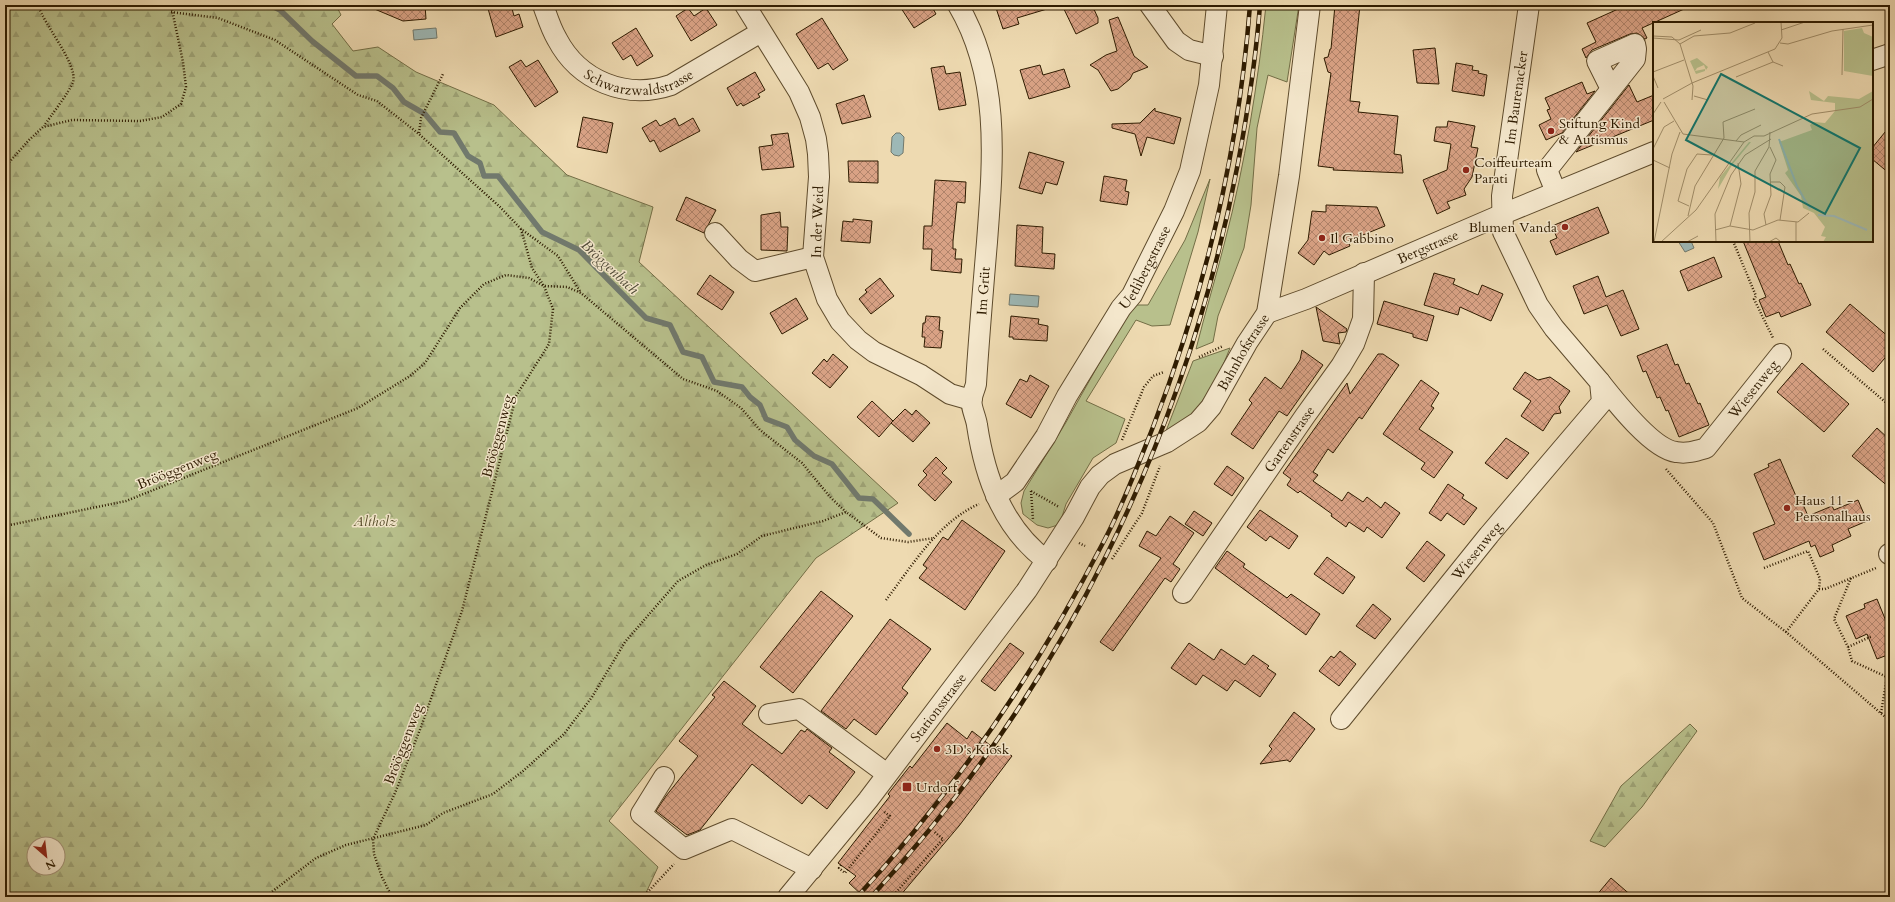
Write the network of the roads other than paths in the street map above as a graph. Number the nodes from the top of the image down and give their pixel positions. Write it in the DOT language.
graph roads {
  1 [pos="543,5"];
  2 [pos="745,5"];
  3 [pos="958,5"];
  4 [pos="1150,5"];
  5 [pos="1217,5"];
  6 [pos="1310,5"];
  7 [pos="1529,5"];
  8 [pos="761,32"];
  9 [pos="1890,54"];
  10 [pos="1213,56"];
  11 [pos="1873,60"];
  12 [pos="1611,89"];
  13 [pos="1653,152"];
  14 [pos="1556,192"];
  15 [pos="1502,214"];
  16 [pos="715,233"];
  17 [pos="813,257"];
  18 [pos="1364,273"];
  19 [pos="1267,313"];
  20 [pos="1781,354"];
  21 [pos="1600,382"];
  22 [pos="971,400"];
  23 [pos="996,496"];
  24 [pos="1047,561"];
  25 [pos="1027,590"];
  26 [pos="1183,593"];
  27 [pos="769,714"];
  28 [pos="1341,719"];
  29 [pos="887,774"];
  30 [pos="664,777"];
  31 [pos="812,869"];
  32 [pos="788,897"];
  1 -- 8 [label="street, Schwarzwaldstrasse"];
  2 -- 8 [label="street, In der Weid"];
  3 -- 22 [label="street, Im Grüt"];
  4 -- 10 [label="street"];
  5 -- 10 [label="street, Uetlibergstrasse"];
  6 -- 19 [label="street, Bahnhofstrasse"];
  7 -- 15 [label="street, Im Baurenacker"];
  8 -- 17 [label="street, In der Weid"];
  9 -- 11 [label="street"];
  10 -- 23 [label="street, Uetlibergstrasse"];
  12 -- 14 [label="street"];
  13 -- 14 [label="street, Bergstrasse"];
  14 -- 15 [label="street, Bergstrasse"];
  15 -- 18 [label="street, Bergstrasse"];
  15 -- 21 [label="street, Wiesenweg"];
  16 -- 17 [label="street"];
  17 -- 22 [label="street, In der Weid"];
  18 -- 19 [label="street, Bergstrasse"];
  18 -- 26 [label="street, Gartenstrasse"];
  19 -- 24 [label="street, Bahnhofstrasse"];
  20 -- 21 [label="street, Wiesenweg"];
  21 -- 28 [label="street, Wiesenweg"];
  22 -- 23 [label="street, Im Grüt"];
  23 -- 24 [label="street, Im Grüt"];
  24 -- 25 [label="street, Bahnhofstrasse"];
  25 -- 29 [label="street, Stationsstrasse"];
  27 -- 29 [label="street"];
  29 -- 31 [label="street, Stationsstrasse"];
  30 -- 31 [label="street"];
  31 -- 32 [label="street"];
}
